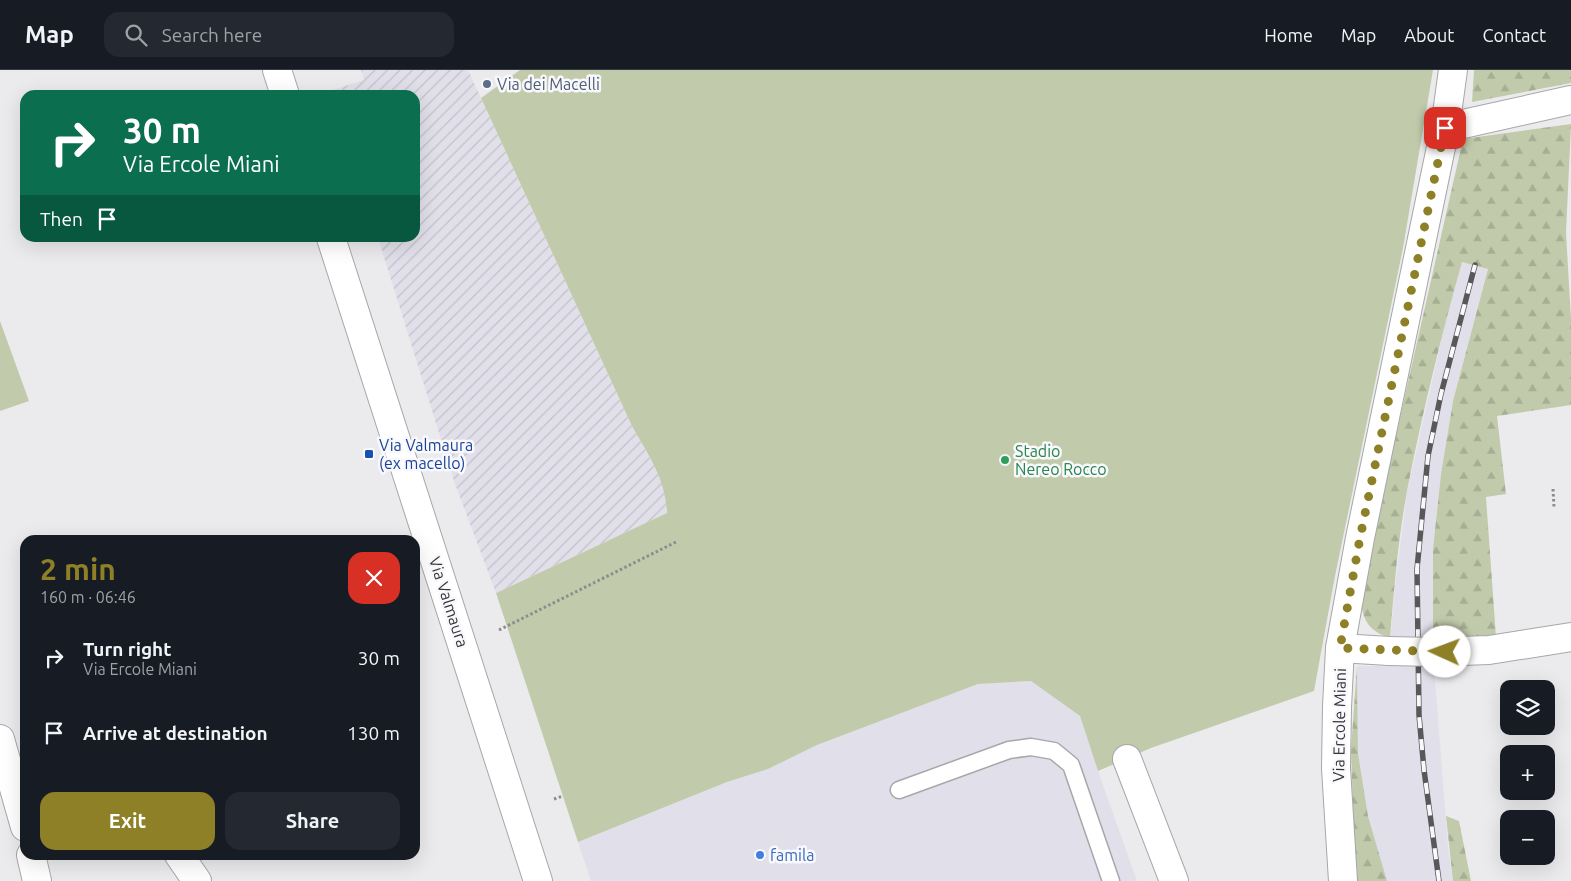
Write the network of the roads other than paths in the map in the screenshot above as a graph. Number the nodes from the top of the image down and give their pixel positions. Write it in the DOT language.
graph roads {
  1 [pos="277,70"];
  2 [pos="1454,70"];
  3 [pos="283,90"];
  4 [pos="1571,100"];
  5 [pos="1445,128"];
  6 [pos="332,242"];
  7 [pos="1571,637"];
  8 [pos="1340,648"];
  9 [pos="0,739"];
  10 [pos="1127,759"];
  11 [pos="899,790"];
  12 [pos="20,809"];
  13 [pos="32,860"];
  14 [pos="182,860"];
  15 [pos="37,881"];
  16 [pos="197,881"];
  17 [pos="538,881"];
  18 [pos="1112,881"];
  19 [pos="1174,881"];
  20 [pos="1343,881"];
  1 -- 3 [label="street"];
  2 -- 5 [label="street, Via Ercole Miani"];
  4 -- 5 [label="street"];
  5 -- 8 [label="street, Via Ercole Miani"];
  6 -- 17 [label="street, Via Valmaura"];
  7 -- 8 [label="street, bridge"];
  8 -- 20 [label="street, Via Ercole Miani"];
  9 -- 12 [label="street"];
  10 -- 19 [label="street"];
  11 -- 18 [label="lane"];
  13 -- 15 [label="street"];
  14 -- 16 [label="street"];
}
